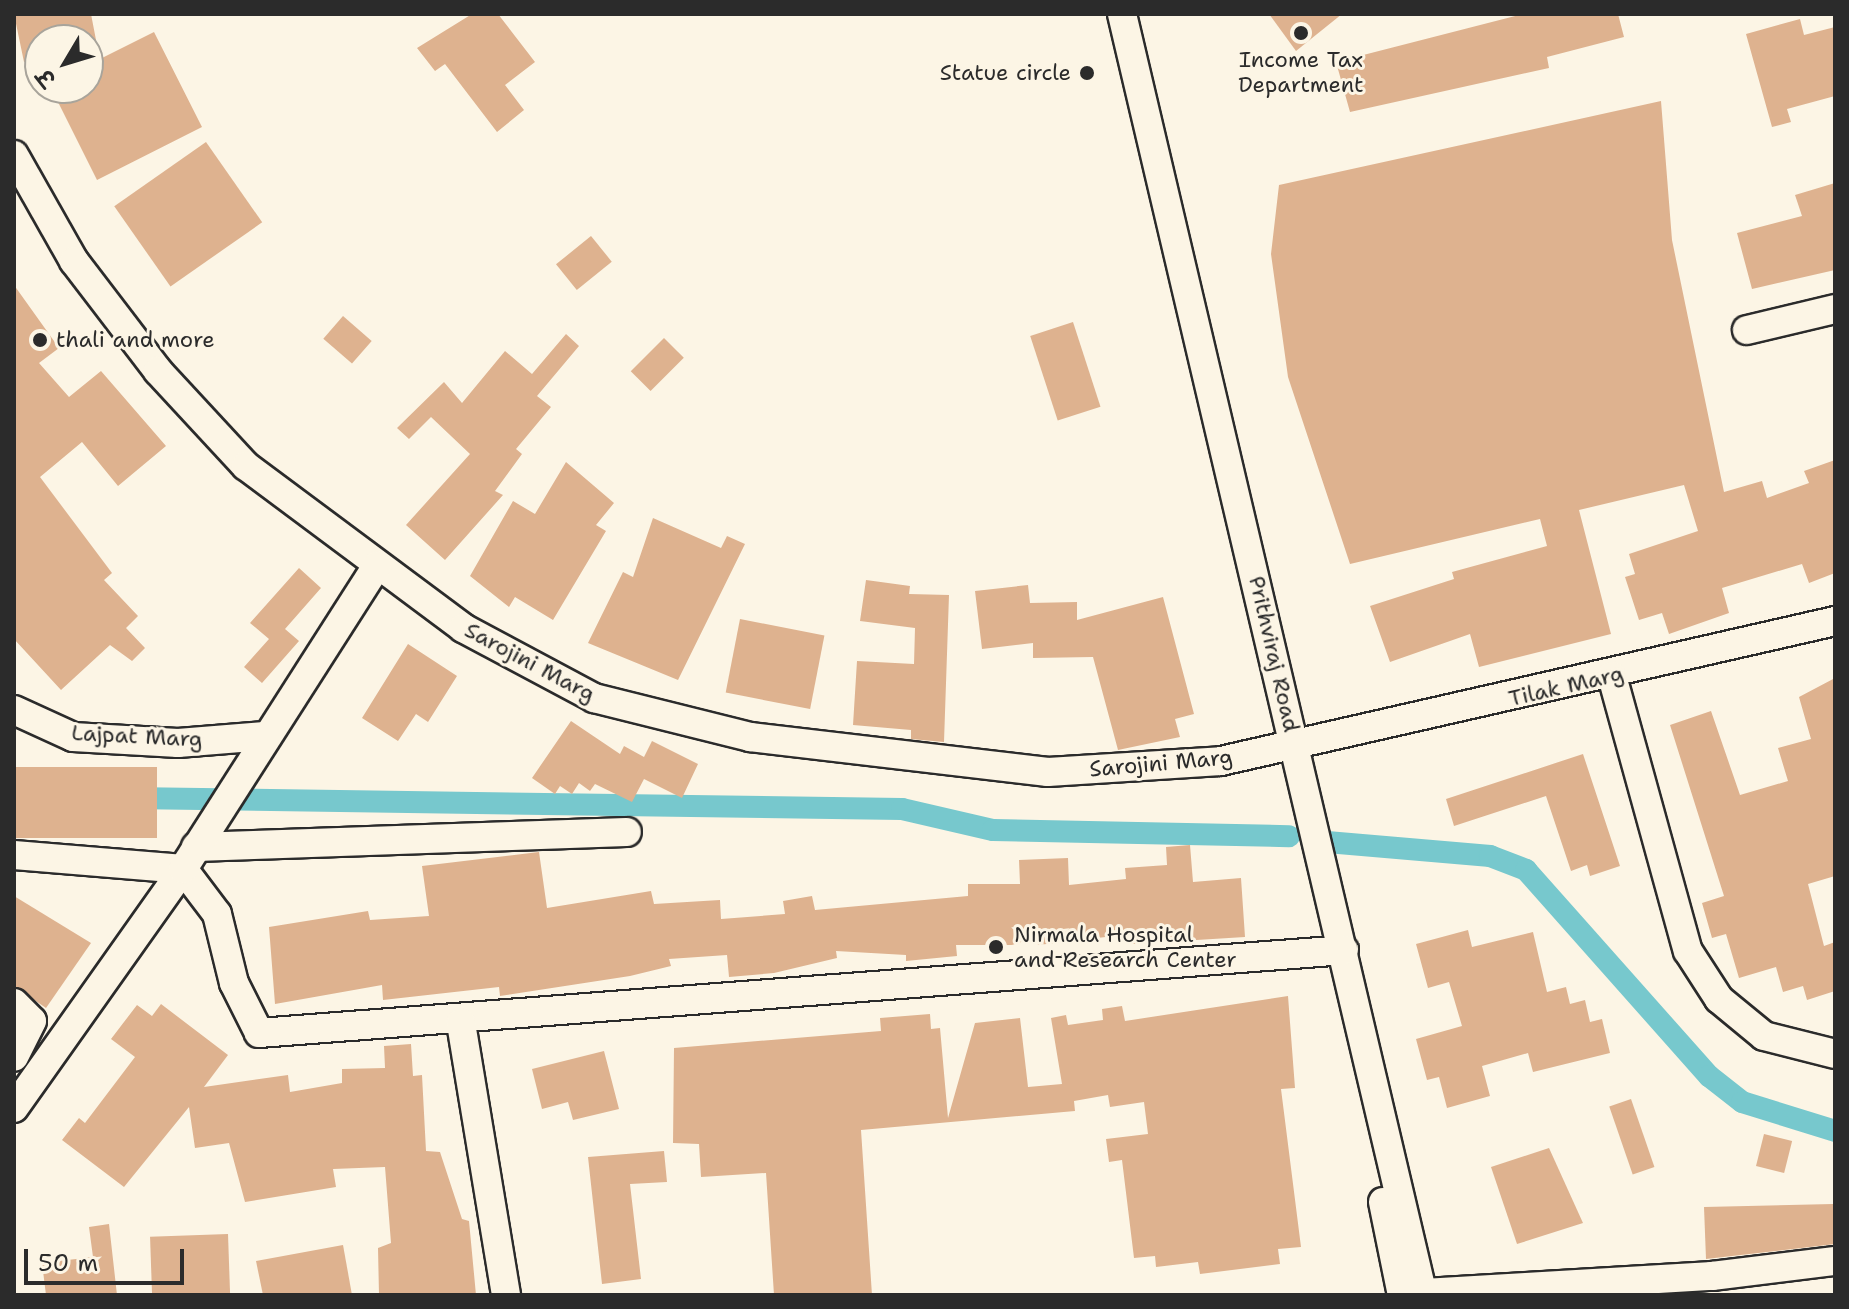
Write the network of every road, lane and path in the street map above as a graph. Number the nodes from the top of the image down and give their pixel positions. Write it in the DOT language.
graph roads {
  1 [pos="1102,14"];
  2 [pos="1122,14"];
  3 [pos="14,155"];
  4 [pos="1835,309"];
  5 [pos="1747,330"];
  6 [pos="377,566"];
  7 [pos="1835,621"];
  8 [pos="1612,676"];
  9 [pos="14,710"];
  10 [pos="26,730"];
  11 [pos="263,742"];
  12 [pos="1289,746"];
  13 [pos="627,832"];
  14 [pos="197,846"];
  15 [pos="14,855"];
  16 [pos="1338,950"];
  17 [pos="14,1003"];
  18 [pos="461,1023"];
  19 [pos="1835,1054"];
  20 [pos="14,1057"];
  21 [pos="18,1092"];
  22 [pos="1835,1261"];
  23 [pos="1714,1286"];
  24 [pos="1412,1294"];
  25 [pos="506,1295"];
  26 [pos="1394,1295"];
  1 -- 12 [label="street, Prithviraj Road"];
  2 -- 12 [label="street, Prithviraj Road"];
  3 -- 6 [label="street, Sarojini Marg"];
  4 -- 5 [label="street"];
  6 -- 11 [label="street"];
  6 -- 12 [label="street, Sarojini Marg"];
  7 -- 8 [label="street, Tilak Marg"];
  8 -- 12 [label="street, Tilak Marg"];
  8 -- 19 [label="street"];
  9 -- 10 [label="street, Lajpat Marg"];
  10 -- 11 [label="street, Lajpat Marg"];
  11 -- 14 [label="street"];
  12 -- 16 [label="street, Prithviraj Road"];
  13 -- 14 [label="street"];
  14 -- 15 [label="street"];
  14 -- 18 [label="street"];
  14 -- 21 [label="street"];
  16 -- 18 [label="street"];
  16 -- 24 [label="street, Prithviraj Road"];
  17 -- 20 [label="street"];
  18 -- 25 [label="street"];
  22 -- 23 [label="street"];
  23 -- 24 [label="street"];
  24 -- 26 [label="street"];
}
